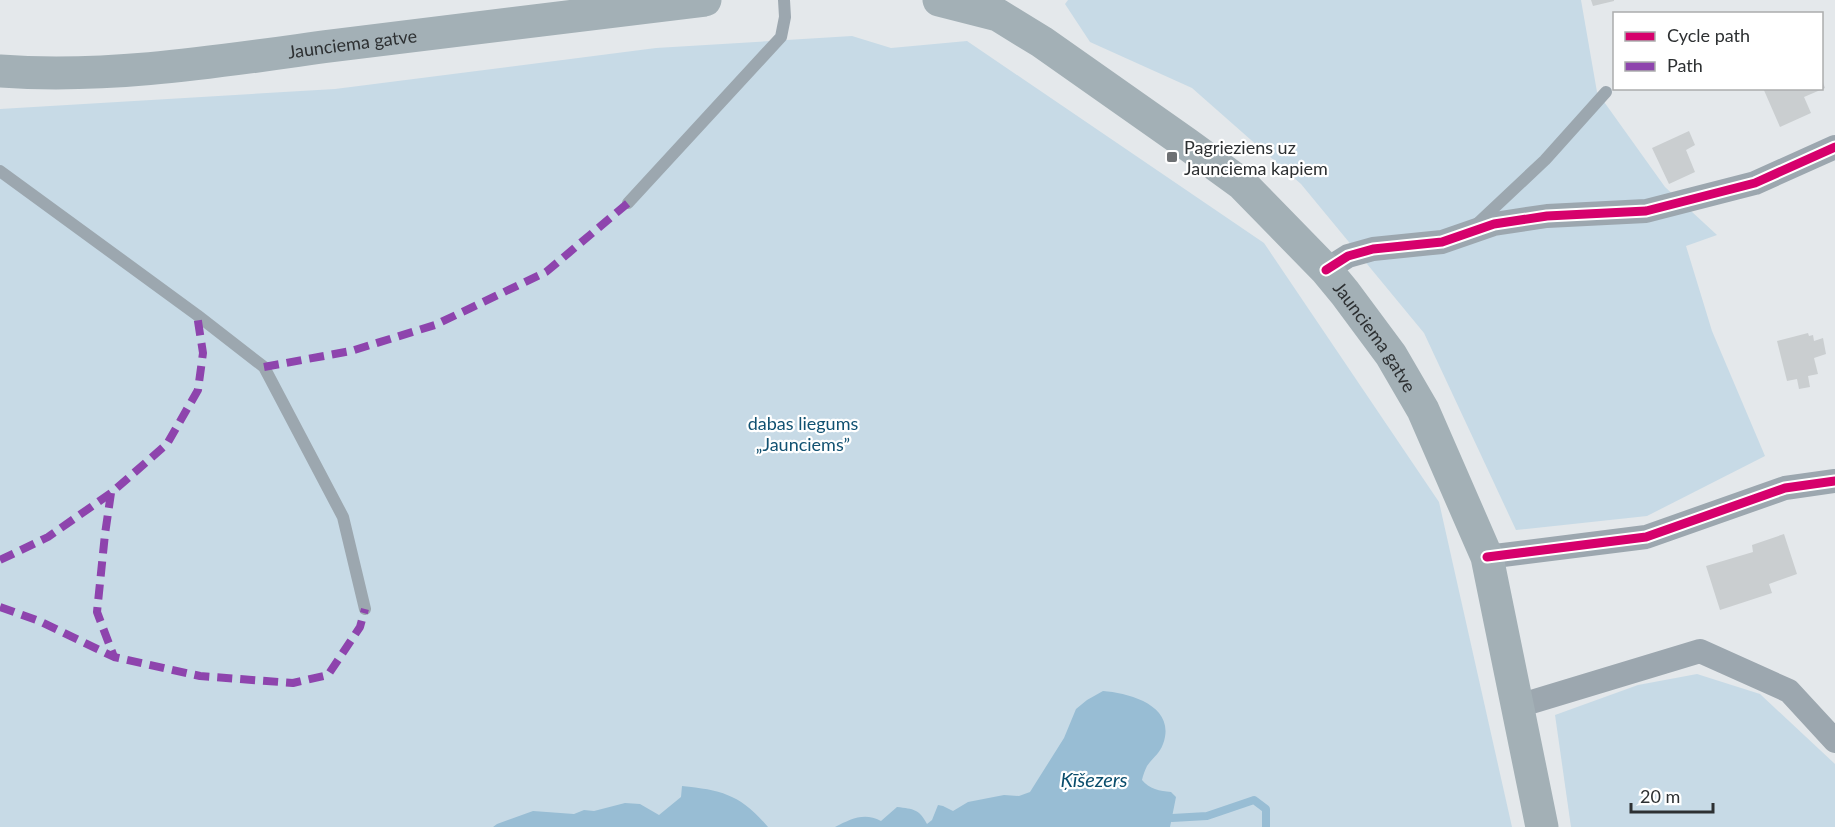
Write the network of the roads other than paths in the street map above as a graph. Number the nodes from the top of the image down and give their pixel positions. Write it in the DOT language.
graph roads {
  1 [pos="705,0"];
  2 [pos="784,0"];
  3 [pos="939,0"];
  4 [pos="1000,8"];
  5 [pos="0,71"];
  6 [pos="1606,92"];
  7 [pos="1835,147"];
  8 [pos="0,171"];
  9 [pos="628,203"];
  10 [pos="1471,230"];
  11 [pos="1326,270"];
  12 [pos="1835,481"];
  13 [pos="1486,557"];
  14 [pos="365,609"];
  15 [pos="1518,706"];
  16 [pos="1835,741"];
  17 [pos="1542,827"];
  1 -- 5 [label="main road, Jaunciema gatve"];
  2 -- 9 [label="lane"];
  3 -- 4 [label="main road, Jaunciema gatve"];
  4 -- 11 [label="main road, Jaunciema gatve"];
  6 -- 10 [label="lane"];
  7 -- 10 [label="street"];
  8 -- 14 [label="lane"];
  10 -- 11 [label="street"];
  11 -- 13 [label="main road, Jaunciema gatve"];
  12 -- 13 [label="street"];
  13 -- 15 [label="main road, Jaunciema gatve"];
  15 -- 16 [label="street"];
  15 -- 17 [label="main road, Jaunciema gatve"];
}
